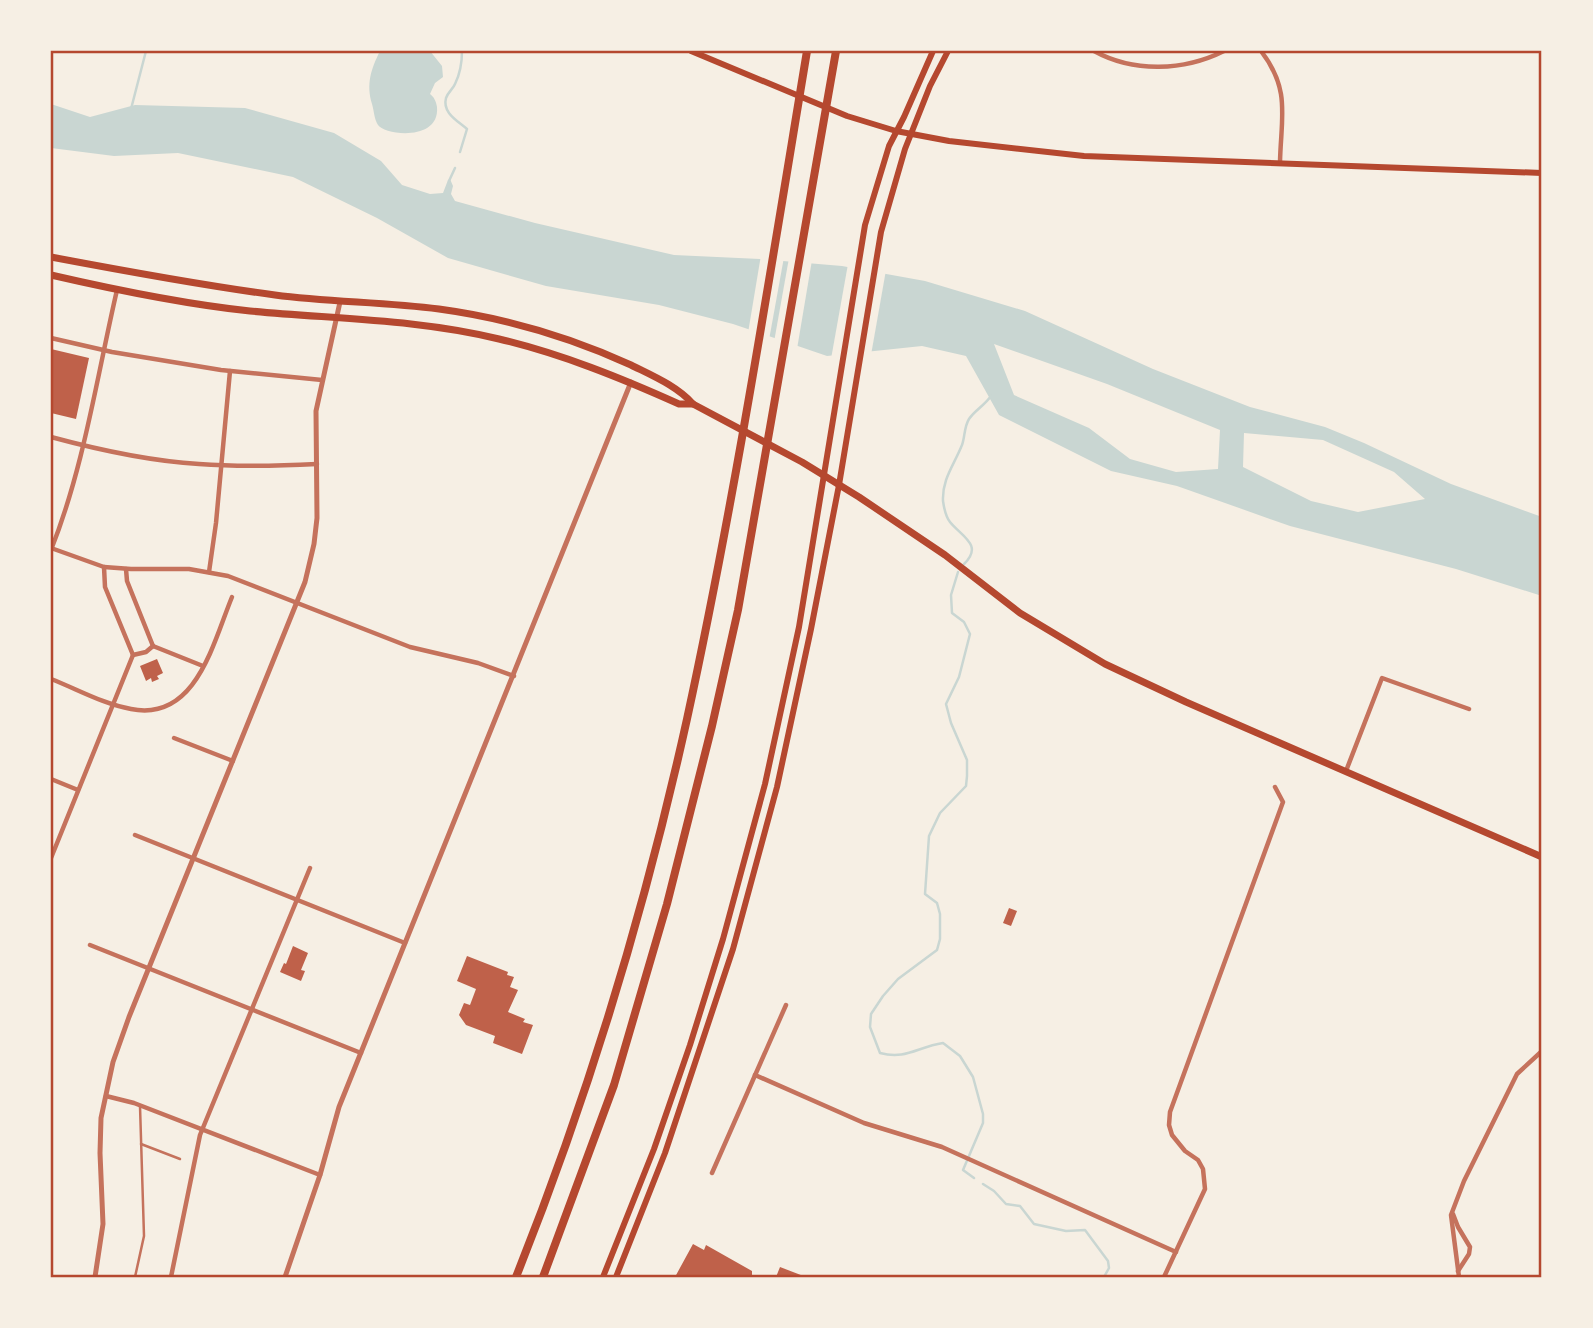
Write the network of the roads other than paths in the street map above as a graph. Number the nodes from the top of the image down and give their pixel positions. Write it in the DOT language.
graph roads {
  1 [pos="691,51"];
  2 [pos="836,51"];
  3 [pos="933,51"];
  4 [pos="948,51"];
  5 [pos="1094,51"];
  6 [pos="1224,51"];
  7 [pos="1261,51"];
  8 [pos="807,52"];
  9 [pos="896,131"];
  10 [pos="912,134"];
  11 [pos="1280,162"];
  12 [pos="1542,173"];
  13 [pos="51,257"];
  14 [pos="51,275"];
  15 [pos="117,290"];
  16 [pos="340,302"];
  17 [pos="337,319"];
  18 [pos="51,338"];
  19 [pos="104,350"];
  20 [pos="230,371"];
  21 [pos="322,380"];
  22 [pos="631,382"];
  23 [pos="692,404"];
  24 [pos="51,437"];
  25 [pos="82,445"];
  26 [pos="317,464"];
  27 [pos="220,465"];
  28 [pos="824,475"];
  29 [pos="839,485"];
  30 [pos="51,549"];
  31 [pos="104,567"];
  32 [pos="126,569"];
  33 [pos="209,572"];
  34 [pos="232,597"];
  35 [pos="297,603"];
  36 [pos="153,646"];
  37 [pos="133,655"];
  38 [pos="203,666"];
  39 [pos="514,676"];
  40 [pos="51,679"];
  41 [pos="114,705"];
  42 [pos="1469,709"];
  43 [pos="174,738"];
  44 [pos="233,761"];
  45 [pos="1346,771"];
  46 [pos="51,779"];
  47 [pos="1275,786"];
  48 [pos="78,790"];
  49 [pos="135,835"];
  50 [pos="1542,857"];
  51 [pos="51,858"];
  52 [pos="194,858"];
  53 [pos="310,868"];
  54 [pos="297,899"];
  55 [pos="405,943"];
  56 [pos="90,945"];
  57 [pos="149,968"];
  58 [pos="786,1005"];
  59 [pos="252,1010"];
  60 [pos="1542,1051"];
  61 [pos="361,1054"];
  62 [pos="755,1075"];
  63 [pos="105,1096"];
  64 [pos="140,1105"];
  65 [pos="202,1129"];
  66 [pos="141,1144"];
  67 [pos="180,1159"];
  68 [pos="712,1173"];
  69 [pos="320,1175"];
  70 [pos="1452,1213"];
  71 [pos="1176,1252"];
  72 [pos="1458,1275"];
  73 [pos="95,1277"];
  74 [pos="135,1277"];
  75 [pos="172,1277"];
  76 [pos="285,1277"];
  77 [pos="516,1277"];
  78 [pos="543,1277"];
  79 [pos="603,1277"];
  80 [pos="616,1277"];
  81 [pos="1164,1277"];
  1 -- 9 [label="main road"];
  2 -- 78 [label="highway"];
  3 -- 9 [label="main road"];
  4 -- 10 [label="main road"];
  5 -- 6 [label="street"];
  7 -- 11 [label="street"];
  8 -- 77 [label="highway"];
  9 -- 10 [label="main road"];
  9 -- 28 [label="main road"];
  10 -- 11 [label="main road"];
  10 -- 29 [label="main road"];
  11 -- 12 [label="main road"];
  13 -- 16 [label="main road"];
  14 -- 15 [label="main road"];
  15 -- 17 [label="main road"];
  15 -- 19 [label="street"];
  16 -- 17 [label="street"];
  16 -- 23 [label="main road"];
  17 -- 21 [label="street"];
  17 -- 22 [label="main road"];
  18 -- 19 [label="street"];
  19 -- 20 [label="street"];
  19 -- 25 [label="street"];
  20 -- 21 [label="street"];
  20 -- 27 [label="street"];
  21 -- 26 [label="street"];
  22 -- 23 [label="main road"];
  22 -- 39 [label="street"];
  23 -- 28 [label="main road"];
  24 -- 25 [label="street"];
  25 -- 27 [label="street"];
  25 -- 30 [label="street"];
  26 -- 27 [label="street"];
  26 -- 35 [label="street"];
  27 -- 33 [label="street"];
  28 -- 29 [label="main road"];
  28 -- 79 [label="main road"];
  29 -- 45 [label="main road"];
  29 -- 80 [label="main road"];
  30 -- 31 [label="street"];
  31 -- 32 [label="street"];
  31 -- 37 [label="street"];
  32 -- 33 [label="street"];
  32 -- 36 [label="street"];
  33 -- 35 [label="street"];
  34 -- 38 [label="street"];
  35 -- 39 [label="street"];
  35 -- 44 [label="street"];
  36 -- 37 [label="street"];
  36 -- 38 [label="street"];
  37 -- 41 [label="street"];
  38 -- 41 [label="street"];
  39 -- 55 [label="street"];
  40 -- 41 [label="street"];
  41 -- 48 [label="street"];
  42 -- 45 [label="street"];
  43 -- 44 [label="street"];
  44 -- 52 [label="street"];
  45 -- 50 [label="main road"];
  46 -- 48 [label="street"];
  47 -- 71 [label="street"];
  48 -- 51 [label="street"];
  49 -- 52 [label="street"];
  52 -- 54 [label="street"];
  52 -- 57 [label="street"];
  53 -- 54 [label="street"];
  54 -- 55 [label="street"];
  54 -- 59 [label="street"];
  55 -- 61 [label="street"];
  56 -- 57 [label="street"];
  57 -- 59 [label="street"];
  57 -- 63 [label="street"];
  58 -- 62 [label="street"];
  59 -- 61 [label="street"];
  59 -- 65 [label="street"];
  60 -- 70 [label="street"];
  61 -- 69 [label="street"];
  62 -- 68 [label="street"];
  62 -- 71 [label="street"];
  63 -- 64 [label="street"];
  63 -- 73 [label="street"];
  64 -- 65 [label="street"];
  64 -- 66 [label="lane"];
  65 -- 69 [label="street"];
  65 -- 75 [label="street"];
  66 -- 67 [label="lane"];
  66 -- 74 [label="lane"];
  69 -- 76 [label="street"];
  70 -- 72 [label="street"];
  70 -- 72 [label="street"];
  71 -- 81 [label="street"];
}
